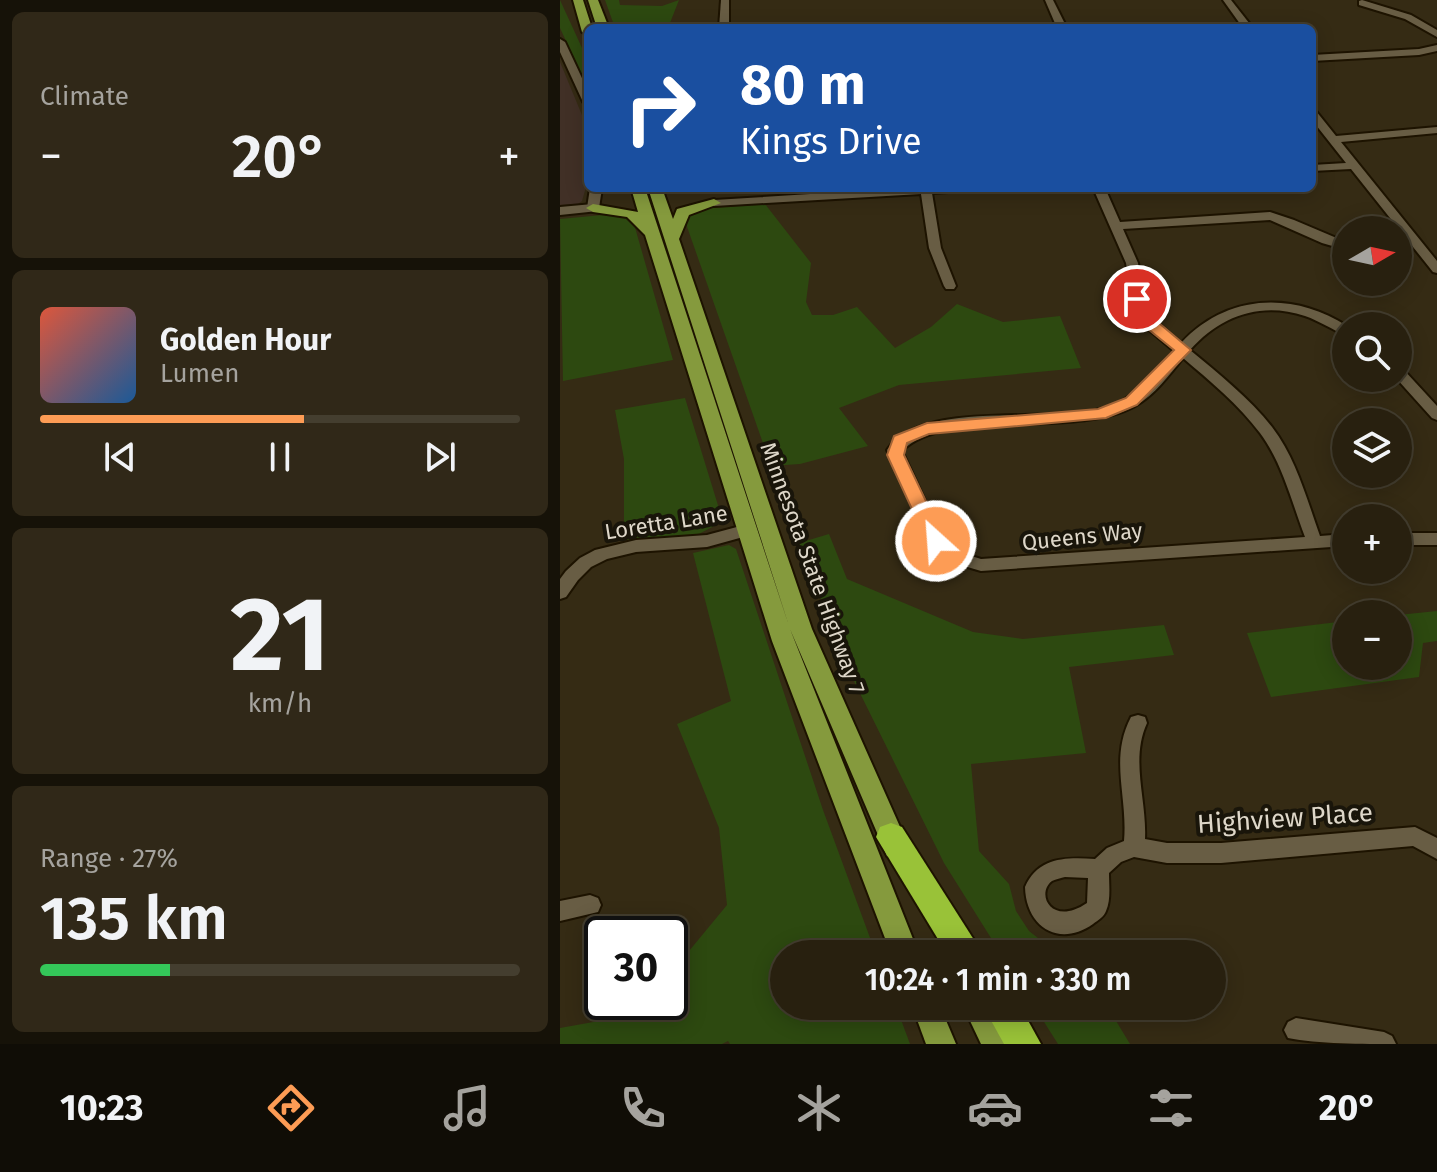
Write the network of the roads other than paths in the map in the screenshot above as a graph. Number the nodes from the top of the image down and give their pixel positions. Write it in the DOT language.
graph roads {
  1 [pos="570,0"];
  2 [pos="578,0"];
  3 [pos="593,0"];
  4 [pos="725,0"];
  5 [pos="1049,0"];
  6 [pos="1227,0"];
  7 [pos="1362,3"];
  8 [pos="585,24"];
  9 [pos="585,24"];
  10 [pos="602,24"];
  11 [pos="724,24"];
  12 [pos="1060,24"];
  13 [pos="1245,24"];
  14 [pos="1437,34"];
  15 [pos="560,42"];
  16 [pos="1437,48"];
  17 [pos="1316,58"];
  18 [pos="584,93"];
  19 [pos="1316,118"];
  20 [pos="1437,130"];
  21 [pos="1332,140"];
  22 [pos="1352,166"];
  23 [pos="1316,168"];
  24 [pos="595,192"];
  25 [pos="629,192"];
  26 [pos="640,192"];
  27 [pos="656,192"];
  28 [pos="663,192"];
  29 [pos="837,192"];
  30 [pos="926,192"];
  31 [pos="1101,192"];
  32 [pos="793,193"];
  33 [pos="714,203"];
  34 [pos="593,208"];
  35 [pos="560,211"];
  36 [pos="1388,216"];
  37 [pos="1117,226"];
  38 [pos="662,238"];
  39 [pos="1332,242"];
  40 [pos="1412,246"];
  41 [pos="1437,269"];
  42 [pos="950,286"];
  43 [pos="1332,322"];
  44 [pos="1183,350"];
  45 [pos="1412,387"];
  46 [pos="1437,415"];
  47 [pos="748,530"];
  48 [pos="1412,539"];
  49 [pos="1437,539"];
  50 [pos="1314,540"];
  51 [pos="1332,540"];
  52 [pos="560,592"];
  53 [pos="1138,723"];
  54 [pos="891,837"];
  55 [pos="1134,847"];
  56 [pos="1437,849"];
  57 [pos="1099,869"];
  58 [pos="590,905"];
  59 [pos="560,911"];
  60 [pos="899,940"];
  61 [pos="943,940"];
  62 [pos="957,940"];
  63 [pos="932,1020"];
  64 [pos="984,1020"];
  65 [pos="1009,1020"];
  66 [pos="1296,1030"];
  67 [pos="941,1044"];
  68 [pos="996,1044"];
  69 [pos="1024,1044"];
  70 [pos="1384,1044"];
  1 -- 8 [label="main road"];
  2 -- 9 [label="main road"];
  3 -- 10 [label="main road"];
  4 -- 11 [label="street"];
  5 -- 12 [label="street"];
  6 -- 13 [label="street"];
  7 -- 14 [label="street"];
  15 -- 18 [label="street"];
  16 -- 17 [label="street"];
  19 -- 21 [label="street"];
  20 -- 21 [label="street"];
  21 -- 22 [label="street"];
  22 -- 23 [label="street"];
  22 -- 36 [label="street"];
  24 -- 34 [label="street"];
  25 -- 34 [label="main road"];
  26 -- 38 [label="main road, Minnesota State Highway 7"];
  27 -- 38 [label="main road, Minnesota State Highway 7"];
  28 -- 33 [label="main road"];
  29 -- 32 [label="street"];
  30 -- 42 [label="street"];
  31 -- 37 [label="street"];
  32 -- 33 [label="street"];
  33 -- 38 [label="main road"];
  34 -- 35 [label="street"];
  34 -- 38 [label="main road"];
  37 -- 39 [label="street"];
  37 -- 44 [label="street"];
  38 -- 47 [label="main road, Minnesota State Highway 7"];
  38 -- 54 [label="main road, Minnesota State Highway 7"];
  40 -- 41 [label="street"];
  43 -- 44 [label="street"];
  44 -- 50 [label="street"];
  44 -- 50 [label="street, Queens Way"];
  45 -- 46 [label="street"];
  47 -- 52 [label="street, Loretta Lane"];
  47 -- 60 [label="main road, Minnesota State Highway 7"];
  48 -- 49 [label="street"];
  50 -- 51 [label="street, Queens Way"];
  53 -- 55 [label="street"];
  54 -- 61 [label="main road, Minnesota State Highway 7"];
  54 -- 62 [label="highway"];
  55 -- 56 [label="street, Highview Place"];
  55 -- 57 [label="street"];
  58 -- 59 [label="street"];
  63 -- 67 [label="main road"];
  64 -- 68 [label="main road"];
  65 -- 69 [label="highway"];
  66 -- 70 [label="street"];
}
